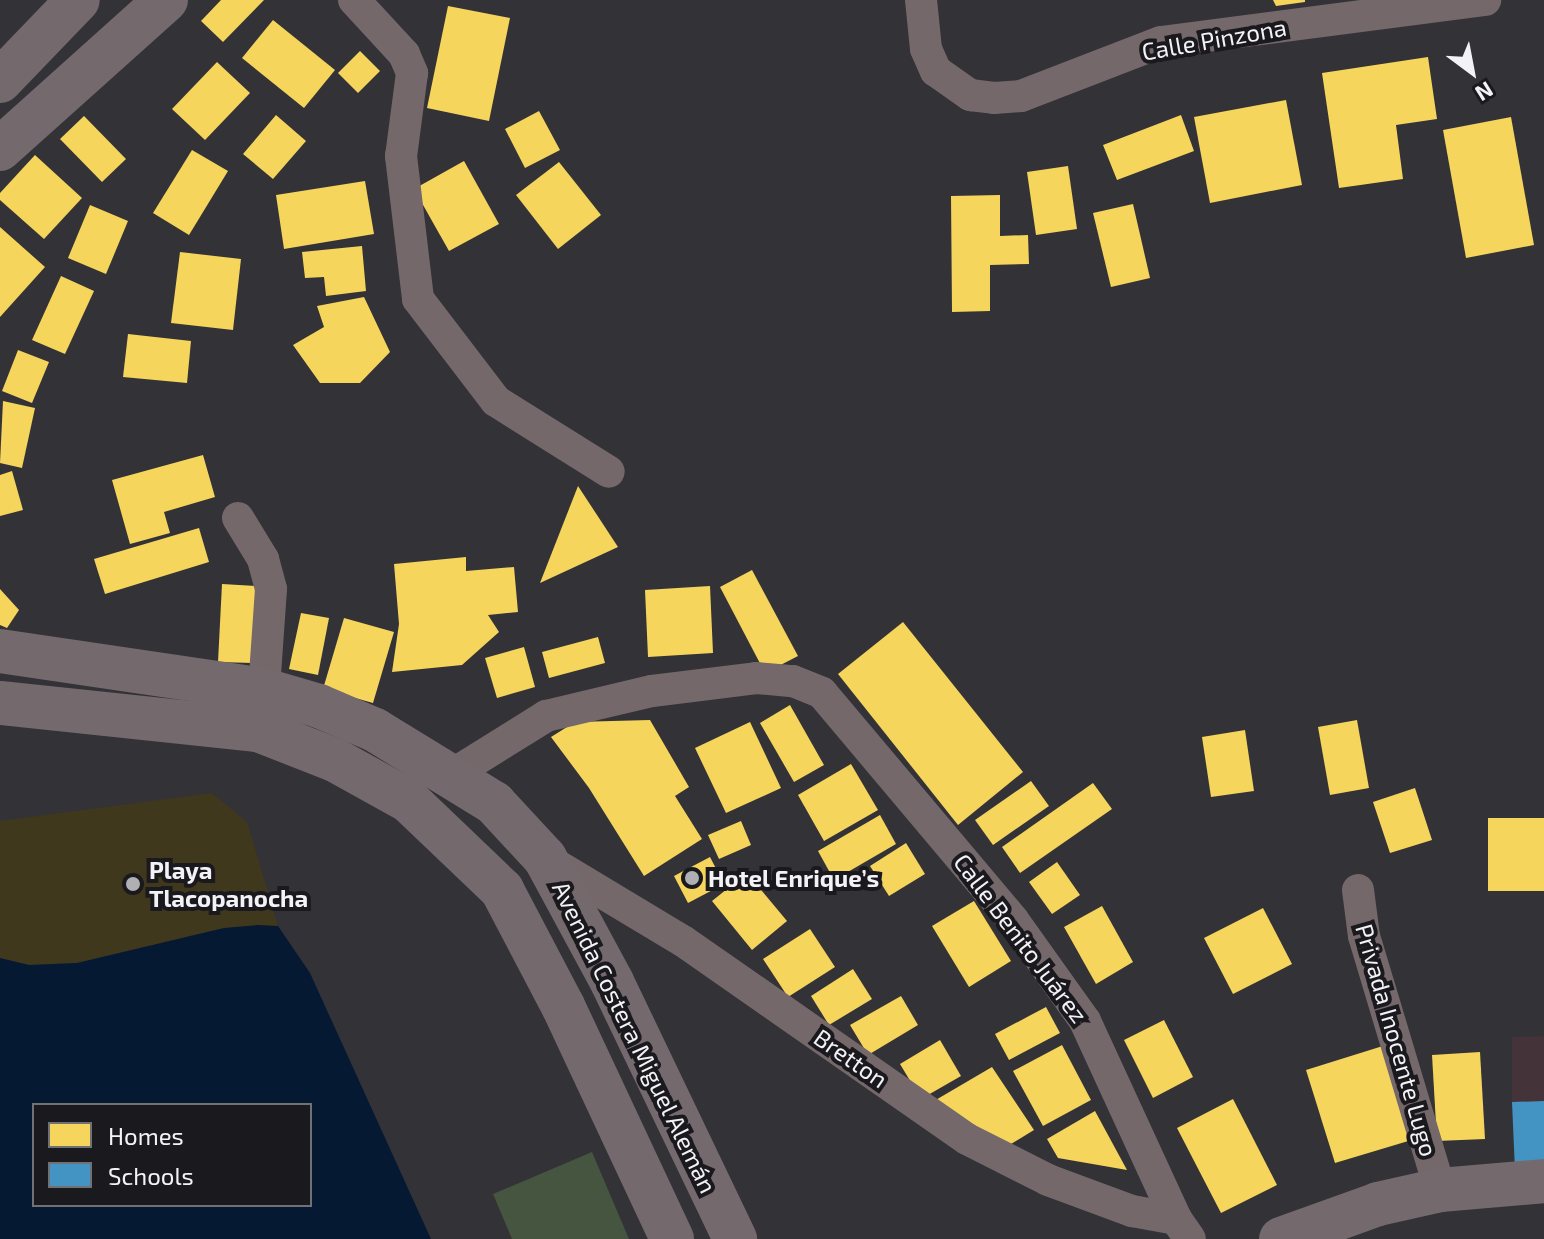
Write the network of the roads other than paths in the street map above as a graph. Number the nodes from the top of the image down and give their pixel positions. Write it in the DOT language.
graph roads {
  1 [pos="78,0"];
  2 [pos="166,0"];
  3 [pos="354,0"];
  4 [pos="921,0"];
  5 [pos="1485,0"];
  6 [pos="0,81"];
  7 [pos="0,149"];
  8 [pos="609,472"];
  9 [pos="238,518"];
  10 [pos="0,651"];
  11 [pos="264,690"];
  12 [pos="0,703"];
  13 [pos="453,774"];
  14 [pos="545,858"];
  15 [pos="1358,890"];
  16 [pos="1544,1181"];
  17 [pos="1440,1190"];
  18 [pos="1183,1229"];
  19 [pos="672,1239"];
  20 [pos="735,1239"];
  21 [pos="1281,1239"];
  1 -- 6 [label="main road"];
  2 -- 7 [label="main road"];
  3 -- 8 [label="street"];
  4 -- 5 [label="street, Calle Pinzona"];
  9 -- 11 [label="street"];
  10 -- 11 [label="main road, Avenida Costera Miguel Alemán"];
  11 -- 13 [label="main road, Avenida Costera Miguel Alemán"];
  12 -- 19 [label="main road"];
  13 -- 14 [label="main road, Avenida Costera Miguel Alemán"];
  13 -- 18 [label="street, Calle Benito Juárez"];
  14 -- 18 [label="street, Bretton"];
  14 -- 20 [label="main road, Avenida Costera Miguel Alemán"];
  15 -- 17 [label="street, Privada Inocente Lugo"];
  16 -- 17 [label="main road"];
  17 -- 21 [label="main road"];
}
